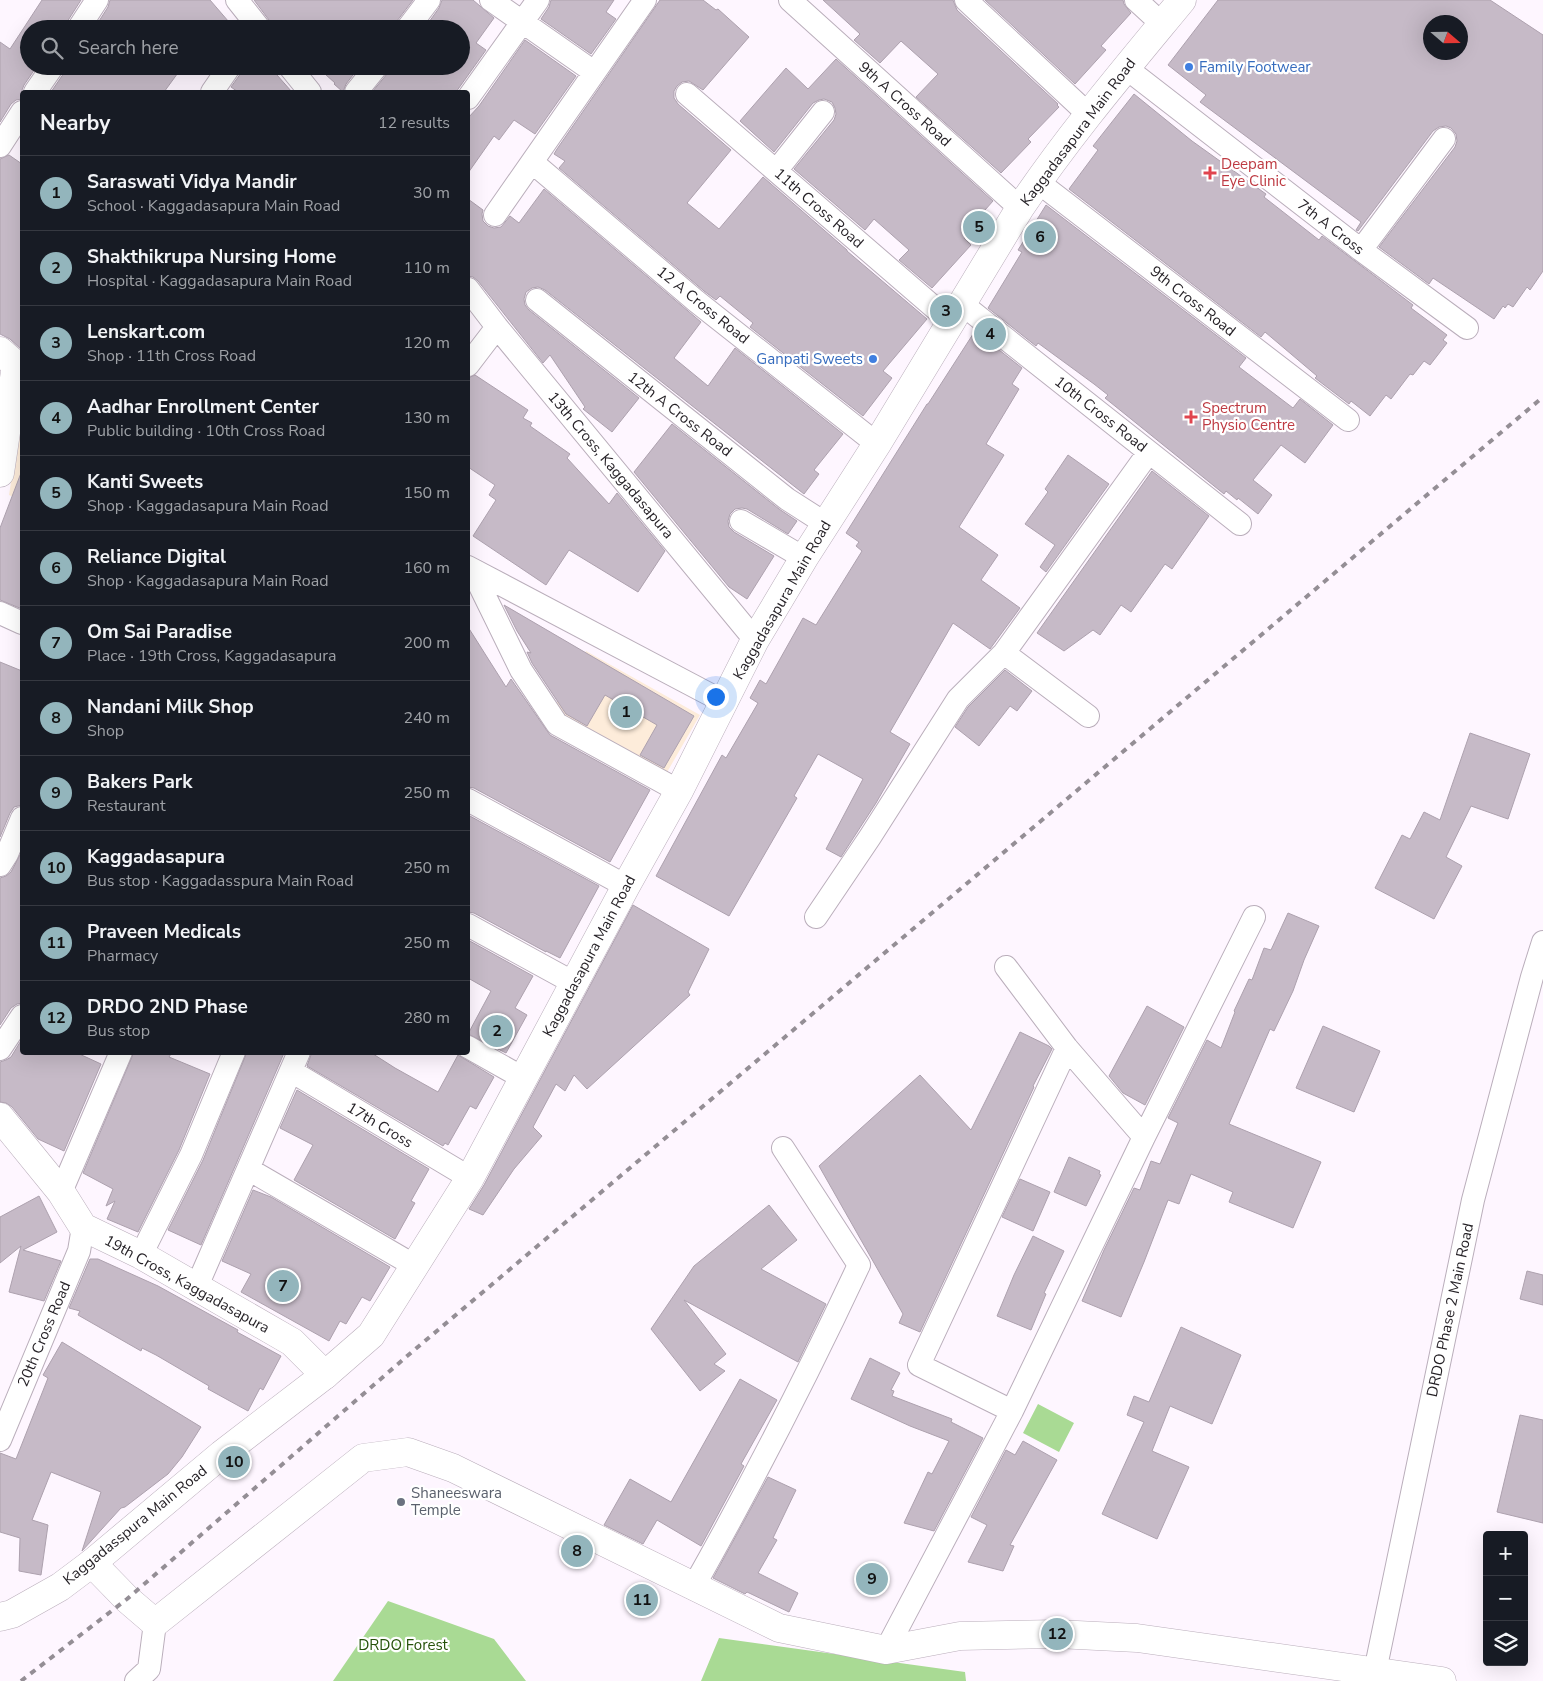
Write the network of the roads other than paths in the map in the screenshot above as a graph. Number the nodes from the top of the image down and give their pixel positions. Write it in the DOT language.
graph roads {
  1 [pos="97,0"];
  2 [pos="237,0"];
  3 [pos="429,0"];
  4 [pos="491,0"];
  5 [pos="538,0"];
  6 [pos="645,0"];
  7 [pos="790,0"];
  8 [pos="966,0"];
  9 [pos="1136,0"];
  10 [pos="1182,0"];
  11 [pos="84,20"];
  12 [pos="251,20"];
  13 [pos="413,20"];
  14 [pos="522,22"];
  15 [pos="1162,24"];
  16 [pos="1126,68"];
  17 [pos="594,72"];
  18 [pos="47,75"];
  19 [pos="224,75"];
  20 [pos="370,75"];
  21 [pos="36,90"];
  22 [pos="213,90"];
  23 [pos="358,90"];
  24 [pos="687,94"];
  25 [pos="470,95"];
  26 [pos="823,112"];
  27 [pos="1088,114"];
  28 [pos="20,115"];
  29 [pos="1444,139"];
  30 [pos="0,146"];
  31 [pos="532,162"];
  32 [pos="776,170"];
  33 [pos="1038,182"];
  34 [pos="1020,208"];
  35 [pos="496,215"];
  36 [pos="1361,250"];
  37 [pos="470,292"];
  38 [pos="536,300"];
  39 [pos="957,313"];
  40 [pos="497,327"];
  41 [pos="1467,328"];
  42 [pos="15,360"];
  43 [pos="470,362"];
  44 [pos="1348,420"];
  45 [pos="876,444"];
  46 [pos="1149,452"];
  47 [pos="0,473"];
  48 [pos="741,521"];
  49 [pos="826,524"];
  50 [pos="1240,524"];
  51 [pos="804,558"];
  52 [pos="470,568"];
  53 [pos="0,613"];
  54 [pos="20,622"];
  55 [pos="756,640"];
  56 [pos="1004,653"];
  57 [pos="724,702"];
  58 [pos="1088,716"];
  59 [pos="679,791"];
  60 [pos="470,801"];
  61 [pos="20,823"];
  62 [pos="0,865"];
  63 [pos="626,886"];
  64 [pos="816,917"];
  65 [pos="1254,917"];
  66 [pos="470,926"];
  67 [pos="1543,942"];
  68 [pos="1006,967"];
  69 [pos="574,983"];
  70 [pos="20,1019"];
  71 [pos="470,1048"];
  72 [pos="1067,1048"];
  73 [pos="0,1049"];
  74 [pos="120,1055"];
  75 [pos="233,1055"];
  76 [pos="295,1062"];
  77 [pos="523,1078"];
  78 [pos="0,1118"];
  79 [pos="1144,1137"];
  80 [pos="783,1148"];
  81 [pos="248,1169"];
  82 [pos="470,1178"];
  83 [pos="61,1192"];
  84 [pos="83,1227"];
  85 [pos="142,1255"];
  86 [pos="415,1266"];
  87 [pos="197,1286"];
  88 [pos="325,1375"];
  89 [pos="1012,1411"];
  90 [pos="0,1440"];
  91 [pos="92,1563"];
  92 [pos="694,1586"];
  93 [pos="6,1615"];
  94 [pos="155,1623"];
  95 [pos="886,1650"];
  96 [pos="1374,1676"];
  97 [pos="136,1681"];
  98 [pos="1442,1681"];
  1 -- 11 [label="street"];
  2 -- 12 [label="street"];
  3 -- 13 [label="street"];
  4 -- 14 [label="street"];
  5 -- 14 [label="street"];
  6 -- 17 [label="street"];
  7 -- 34 [label="street, 9th A Cross Road"];
  8 -- 27 [label="street"];
  9 -- 15 [label="street"];
  10 -- 15 [label="main road, Kaggadasapura Main Road"];
  14 -- 17 [label="street"];
  14 -- 25 [label="street"];
  15 -- 16 [label="main road, Kaggadasapura Main Road"];
  16 -- 27 [label="main road, Kaggadasapura Main Road"];
  16 -- 36 [label="street, 7th A Cross"];
  17 -- 31 [label="street"];
  18 -- 21 [label="street"];
  19 -- 22 [label="street"];
  20 -- 23 [label="street"];
  24 -- 32 [label="street, 11th Cross Road"];
  26 -- 32 [label="street"];
  27 -- 33 [label="main road, Kaggadasapura Main Road"];
  28 -- 30 [label="street"];
  29 -- 36 [label="street"];
  31 -- 35 [label="street"];
  31 -- 45 [label="street, 12 A Cross Road"];
  32 -- 39 [label="street, 11th Cross Road"];
  33 -- 34 [label="main road, Kaggadasapura Main Road"];
  33 -- 44 [label="street, 9th Cross Road"];
  34 -- 39 [label="main road, Kaggadasapura Main Road"];
  36 -- 41 [label="street, 7th A Cross"];
  37 -- 40 [label="street, 13th Cross, Kaggadasapura"];
  38 -- 49 [label="street, 12th A Cross Road"];
  39 -- 45 [label="main road, Kaggadasapura Main Road"];
  39 -- 46 [label="street, 10th Cross Road"];
  40 -- 43 [label="street"];
  40 -- 55 [label="street, 13th Cross, Kaggadasapura"];
  42 -- 47 [label="main road"];
  45 -- 49 [label="main road, Kaggadasapura Main Road"];
  46 -- 50 [label="street, 10th Cross Road"];
  46 -- 56 [label="street"];
  48 -- 51 [label="street"];
  49 -- 51 [label="main road, Kaggadasapura Main Road"];
  51 -- 55 [label="main road, Kaggadasapura Main Road"];
  52 -- 57 [label="street"];
  52 -- 59 [label="street"];
  53 -- 54 [label="street"];
  55 -- 57 [label="main road, Kaggadasapura Main Road"];
  56 -- 58 [label="street"];
  56 -- 64 [label="street"];
  57 -- 59 [label="main road, Kaggadasapura Main Road"];
  59 -- 63 [label="main road, Kaggadasapura Main Road"];
  60 -- 63 [label="street"];
  61 -- 62 [label="street"];
  63 -- 69 [label="main road, Kaggadasapura Main Road"];
  65 -- 79 [label="street"];
  66 -- 69 [label="street"];
  67 -- 96 [label="street, DRDO Phase 2 Main Road"];
  68 -- 72 [label="street"];
  69 -- 77 [label="main road, Kaggadasapura Main Road"];
  70 -- 73 [label="street"];
  71 -- 77 [label="street"];
  72 -- 79 [label="street"];
  72 -- 89 [label="street"];
  74 -- 83 [label="street"];
  75 -- 85 [label="street"];
  76 -- 81 [label="street"];
  76 -- 82 [label="street, 17th Cross"];
  77 -- 82 [label="main road, Kaggadasapura Main Road"];
  78 -- 83 [label="main road"];
  79 -- 89 [label="street"];
  80 -- 92 [label="street"];
  81 -- 86 [label="street"];
  81 -- 87 [label="street"];
  82 -- 86 [label="main road, Kaggadasapura Main Road"];
  83 -- 84 [label="main road"];
  84 -- 85 [label="main road, 19th Cross, Kaggadasapura"];
  84 -- 90 [label="street, 20th Cross Road"];
  85 -- 87 [label="main road, 19th Cross, Kaggadasapura"];
  86 -- 88 [label="main road, Kaggadasapura Main Road"];
  87 -- 88 [label="main road, 19th Cross, Kaggadasapura"];
  88 -- 91 [label="main road, Kaggadasspura Main Road"];
  89 -- 95 [label="street"];
  91 -- 93 [label="main road, Kaggadasspura Main Road"];
  91 -- 94 [label="main road"];
  92 -- 94 [label="main road"];
  92 -- 95 [label="main road"];
  94 -- 97 [label="street"];
  95 -- 96 [label="main road"];
  96 -- 98 [label="main road"];
}
